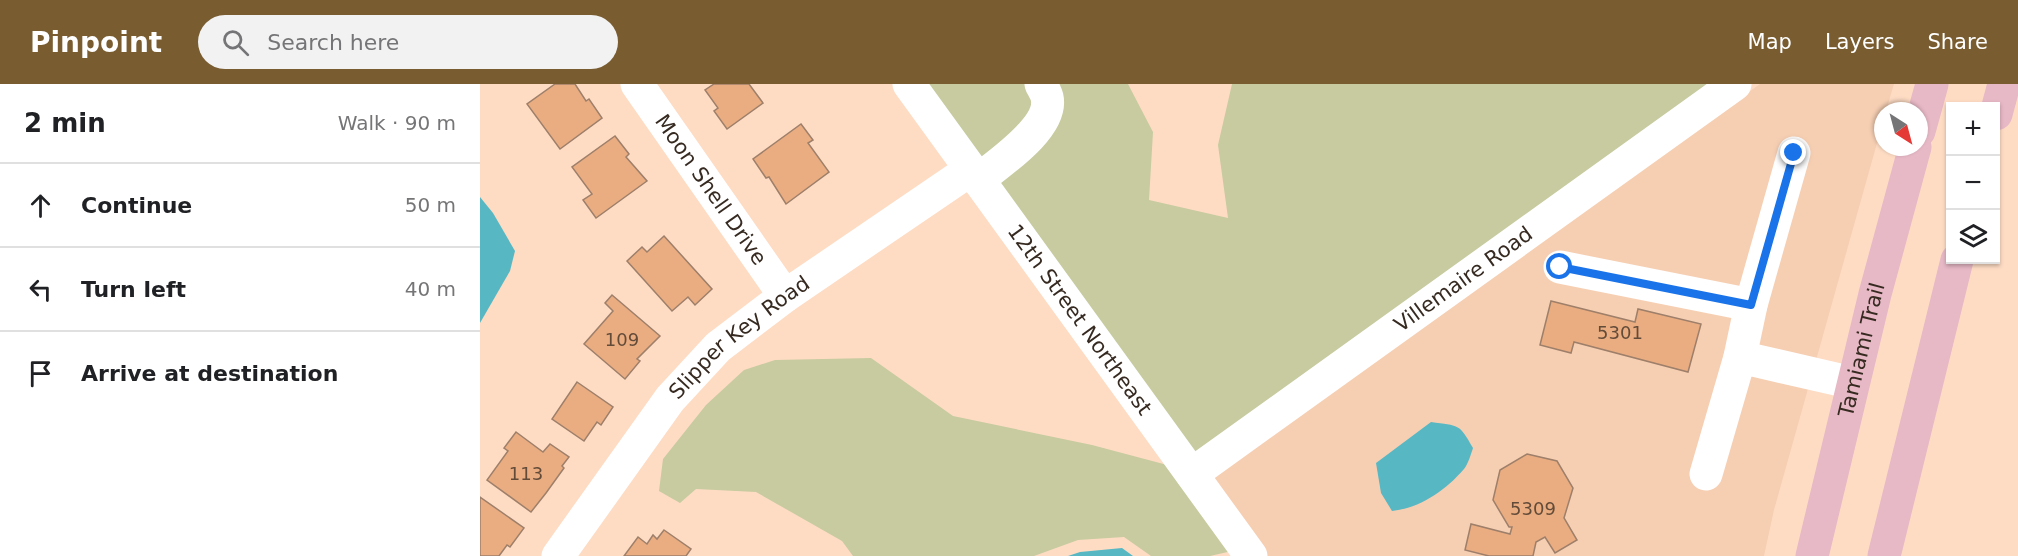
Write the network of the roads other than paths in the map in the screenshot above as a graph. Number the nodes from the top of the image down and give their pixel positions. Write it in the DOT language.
graph roads {
  1 [pos="638,84"];
  2 [pos="909,84"];
  3 [pos="1041,84"];
  4 [pos="1735,84"];
  5 [pos="2004,84"];
  6 [pos="1930,86"];
  7 [pos="1926,102"];
  8 [pos="1999,102"];
  9 [pos="1794,153"];
  10 [pos="1913,156"];
  11 [pos="974,175"];
  12 [pos="1956,264"];
  13 [pos="1560,267"];
  14 [pos="785,296"];
  15 [pos="1751,305"];
  16 [pos="1740,357"];
  17 [pos="1853,383"];
  18 [pos="1192,474"];
  19 [pos="1706,474"];
  20 [pos="558,556"];
  21 [pos="1251,556"];
  22 [pos="1812,556"];
  23 [pos="1884,556"];
  1 -- 14 [label="street, Moon Shell Drive"];
  2 -- 11 [label="street, 12th Street Northeast"];
  3 -- 11 [label="street, Slipper Key Road"];
  4 -- 18 [label="street, Villemaire Road"];
  5 -- 8 [label="main road"];
  6 -- 7 [label="main road"];
  9 -- 15 [label="street"];
  10 -- 17 [label="main road, Tamiami Trail"];
  11 -- 14 [label="street, Slipper Key Road"];
  11 -- 18 [label="street, 12th Street Northeast"];
  12 -- 23 [label="main road"];
  13 -- 15 [label="street"];
  14 -- 20 [label="street, Slipper Key Road"];
  15 -- 16 [label="street"];
  16 -- 17 [label="street"];
  16 -- 19 [label="street"];
  17 -- 22 [label="main road, Tamiami Trail"];
  18 -- 21 [label="street, 12th Street Northeast"];
}
